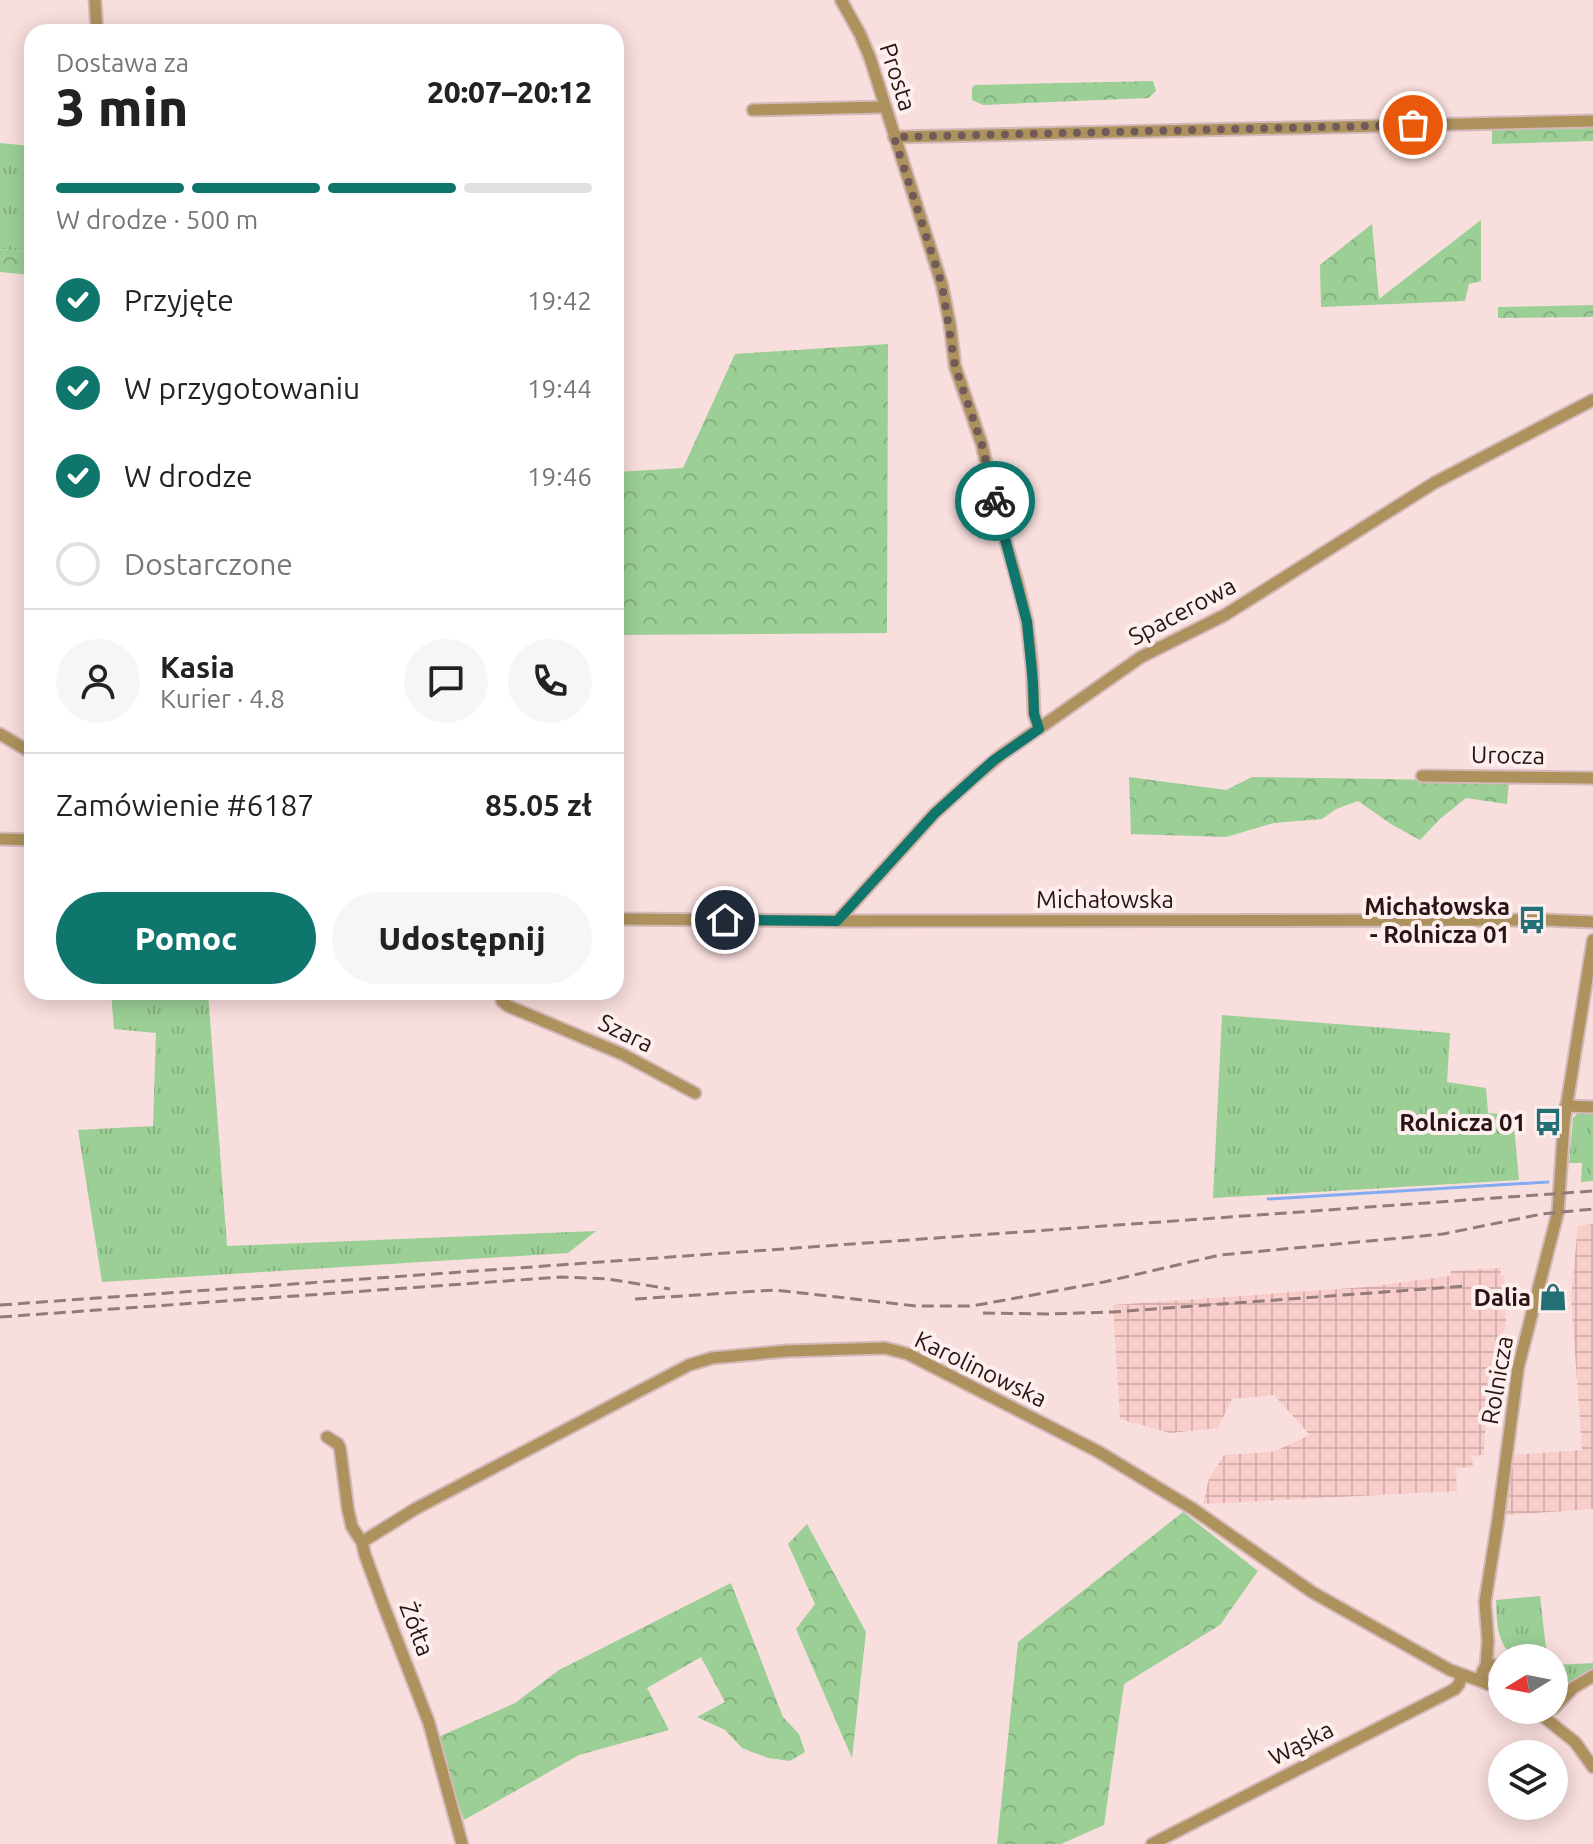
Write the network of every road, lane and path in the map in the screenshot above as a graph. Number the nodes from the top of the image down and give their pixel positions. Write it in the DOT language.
graph roads {
  1 [pos="95,0"];
  2 [pos="841,0"];
  3 [pos="96,24"];
  4 [pos="885,107"];
  5 [pos="753,110"];
  6 [pos="1593,121"];
  7 [pos="894,137"];
  8 [pos="1593,400"];
  9 [pos="1039,729"];
  10 [pos="0,734"];
  11 [pos="24,748"];
  12 [pos="1422,776"];
  13 [pos="1593,778"];
  14 [pos="0,839"];
  15 [pos="24,840"];
  16 [pos="624,919"];
  17 [pos="837,921"];
  18 [pos="1593,922"];
  19 [pos="1593,940"];
  20 [pos="502,1000"];
  21 [pos="695,1093"];
  22 [pos="1566,1106"];
  23 [pos="1593,1107"];
  24 [pos="327,1437"];
  25 [pos="362,1542"];
  26 [pos="1489,1644"];
  27 [pos="1488,1671"];
  28 [pos="1462,1675"];
  29 [pos="1593,1676"];
  30 [pos="1488,1683"];
  31 [pos="1568,1693"];
  32 [pos="1561,1724"];
  33 [pos="1593,1767"];
  34 [pos="462,1844"];
  35 [pos="1152,1844"];
  1 -- 3 [label="street"];
  2 -- 4 [label="street, Prosta"];
  4 -- 5 [label="street"];
  4 -- 7 [label="street, Prosta"];
  6 -- 7 [label="street"];
  7 -- 9 [label="street, Prosta"];
  8 -- 9 [label="street, Spacerowa"];
  9 -- 17 [label="street, Spacerowa"];
  10 -- 11 [label="street"];
  12 -- 13 [label="street, Urocza"];
  14 -- 15 [label="street"];
  16 -- 17 [label="street, Michałowska"];
  17 -- 18 [label="street, Michałowska"];
  19 -- 22 [label="street, Rolnicza"];
  20 -- 21 [label="street, Szara"];
  22 -- 23 [label="street"];
  22 -- 26 [label="street, Rolnicza"];
  24 -- 25 [label="street, Żółta"];
  25 -- 28 [label="street, Karolinowska"];
  25 -- 34 [label="street, Żółta"];
  27 -- 28 [label="street"];
  28 -- 30 [label="street, Karolinowska"];
  28 -- 35 [label="street, Wąska"];
  29 -- 31 [label="street"];
  32 -- 33 [label="street"];
}
